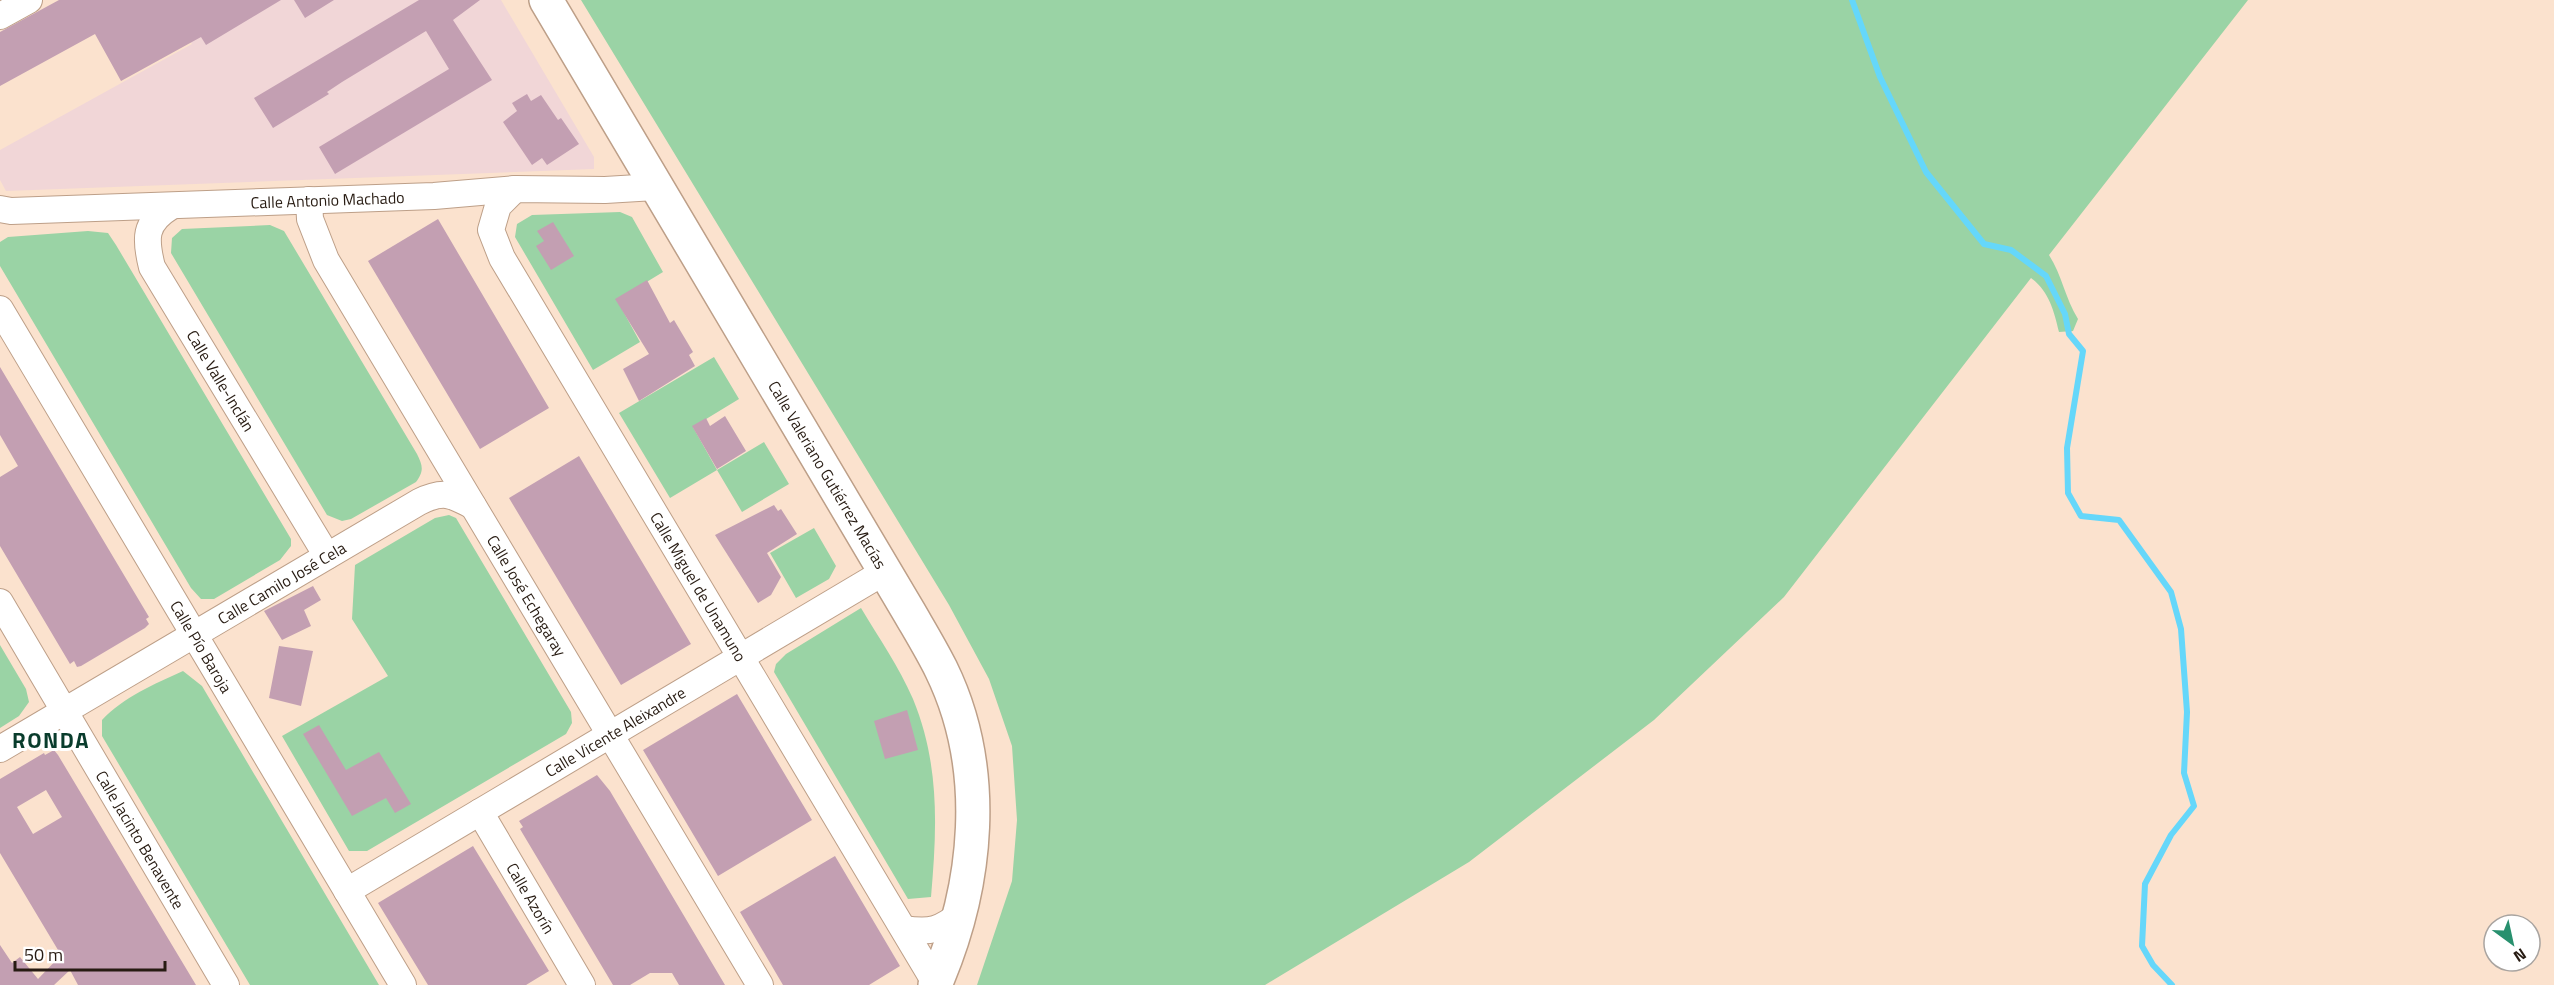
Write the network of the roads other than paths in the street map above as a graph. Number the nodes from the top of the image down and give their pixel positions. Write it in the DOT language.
graph roads {
  1 [pos="546,0"];
  2 [pos="655,187"];
  3 [pos="515,189"];
  4 [pos="309,200"];
  5 [pos="170,207"];
  6 [pos="0,209"];
  7 [pos="0,309"];
  8 [pos="473,506"];
  9 [pos="327,556"];
  10 [pos="884,572"];
  11 [pos="0,602"];
  12 [pos="194,635"];
  13 [pos="741,657"];
  14 [pos="64,711"];
  15 [pos="610,735"];
  16 [pos="0,749"];
  17 [pos="480,812"];
  18 [pos="347,891"];
  19 [pos="961,914"];
  20 [pos="904,929"];
  21 [pos="935,984"];
  22 [pos="226,985"];
  23 [pos="403,985"];
  24 [pos="582,985"];
  25 [pos="760,985"];
  1 -- 2 [label="main road, Calle Valeriano Gutiérrez Macías"];
  2 -- 3 [label="street, Calle Antonio Machado"];
  2 -- 10 [label="main road, Calle Valeriano Gutiérrez Macías"];
  3 -- 4 [label="street, Calle Antonio Machado"];
  3 -- 13 [label="street, Calle Miguel de Unamuno"];
  4 -- 5 [label="street, Calle Antonio Machado"];
  4 -- 8 [label="street, Calle José Echegaray"];
  5 -- 6 [label="street, Calle Antonio Machado"];
  5 -- 9 [label="street, Calle Valle-Inclán"];
  7 -- 12 [label="street, Calle Pío Baroja"];
  8 -- 9 [label="street, Calle Camilo José Cela"];
  8 -- 15 [label="street, Calle José Echegaray"];
  9 -- 12 [label="street, Calle Camilo José Cela"];
  10 -- 13 [label="street, Calle Vicente Aleixandre"];
  10 -- 19 [label="main road, Calle Valeriano Gutiérrez Macías"];
  11 -- 14 [label="street, Calle Jacinto Benavente"];
  12 -- 14 [label="street, Calle Camilo José Cela"];
  12 -- 18 [label="street, Calle Pío Baroja"];
  13 -- 15 [label="street, Calle Vicente Aleixandre"];
  13 -- 20 [label="street, Calle Miguel de Unamuno"];
  14 -- 16 [label="street, Calle Camilo José Cela"];
  14 -- 22 [label="street, Calle Jacinto Benavente"];
  15 -- 17 [label="street, Calle Vicente Aleixandre"];
  15 -- 25 [label="street, Calle José Echegaray"];
  17 -- 18 [label="street, Calle Vicente Aleixandre"];
  17 -- 24 [label="street, Calle Azorín"];
  18 -- 23 [label="street, Calle Pío Baroja"];
  19 -- 20 [label="street"];
  19 -- 21 [label="main road, Calle Valeriano Gutiérrez Macías"];
  20 -- 21 [label="street, Calle Miguel de Unamuno"];
}
